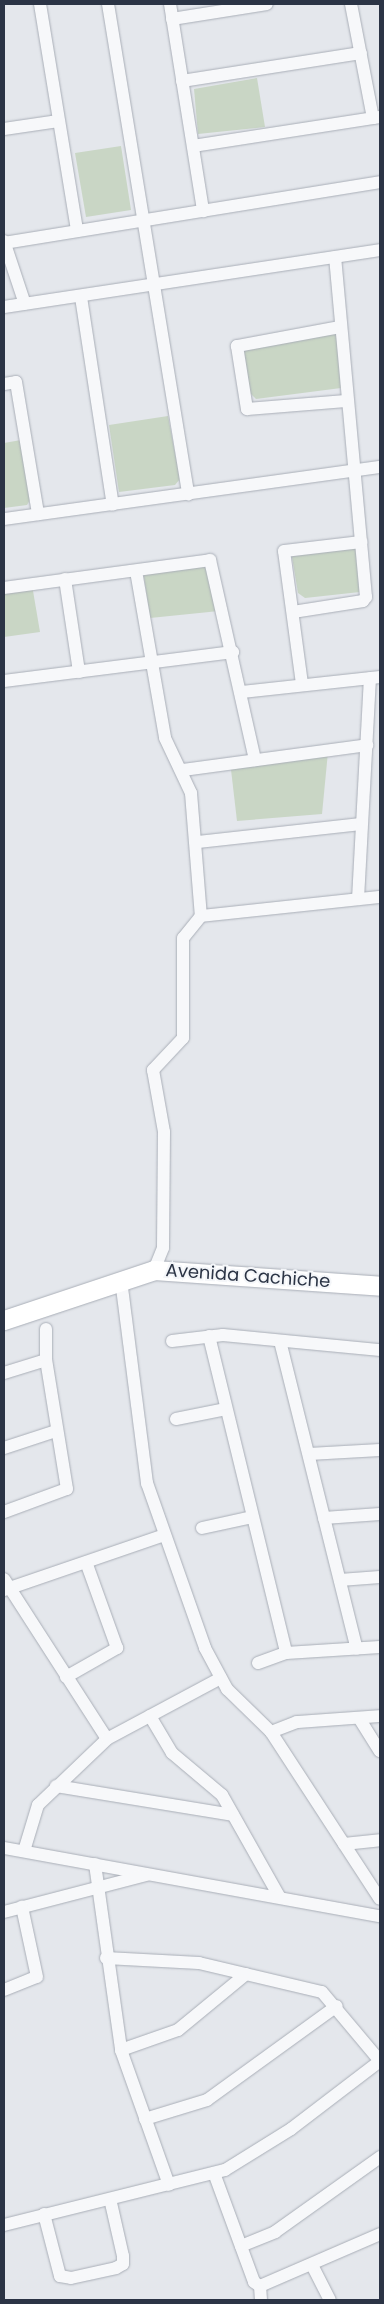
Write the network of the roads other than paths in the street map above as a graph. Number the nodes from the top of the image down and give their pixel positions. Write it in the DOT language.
graph roads {
  1 [pos="40,4"];
  2 [pos="108,4"];
  3 [pos="170,4"];
  4 [pos="267,4"];
  5 [pos="351,4"];
  6 [pos="172,19"];
  7 [pos="361,53"];
  8 [pos="182,80"];
  9 [pos="377,118"];
  10 [pos="58,121"];
  11 [pos="4,129"];
  12 [pos="193,146"];
  13 [pos="380,182"];
  14 [pos="203,211"];
  15 [pos="144,223"];
  16 [pos="77,231"];
  17 [pos="4,242"];
  18 [pos="380,250"];
  19 [pos="335,257"];
  20 [pos="154,285"];
  21 [pos="81,298"];
  22 [pos="25,304"];
  23 [pos="4,307"];
  24 [pos="340,327"];
  25 [pos="4,384"];
  26 [pos="346,401"];
  27 [pos="380,467"];
  28 [pos="354,471"];
  29 [pos="188,495"];
  30 [pos="112,505"];
  31 [pos="38,514"];
  32 [pos="4,519"];
  33 [pos="361,542"];
  34 [pos="136,571"];
  35 [pos="65,579"];
  36 [pos="4,588"];
  37 [pos="293,612"];
  38 [pos="233,652"];
  39 [pos="148,662"];
  40 [pos="79,672"];
  41 [pos="375,678"];
  42 [pos="4,681"];
  43 [pos="302,684"];
  44 [pos="242,692"];
  45 [pos="367,745"];
  46 [pos="255,760"];
  47 [pos="183,770"];
  48 [pos="361,824"];
  49 [pos="198,842"];
  50 [pos="380,897"];
  51 [pos="358,899"];
  52 [pos="201,916"];
  53 [pos="154,1270"];
  54 [pos="121,1280"];
  55 [pos="380,1286"];
  56 [pos="4,1320"];
  57 [pos="46,1329"];
  58 [pos="210,1336"];
  59 [pos="172,1341"];
  60 [pos="280,1341"];
  61 [pos="380,1350"];
  62 [pos="46,1360"];
  63 [pos="4,1373"];
  64 [pos="226,1409"];
  65 [pos="176,1420"];
  66 [pos="56,1431"];
  67 [pos="4,1448"];
  68 [pos="380,1450"];
  69 [pos="309,1454"];
  70 [pos="4,1512"];
  71 [pos="380,1514"];
  72 [pos="252,1518"];
  73 [pos="324,1518"];
  74 [pos="202,1528"];
  75 [pos="162,1536"];
  76 [pos="86,1562"];
  77 [pos="380,1577"];
  78 [pos="340,1580"];
  79 [pos="5,1586"];
  80 [pos="380,1647"];
  81 [pos="357,1648"];
  82 [pos="286,1653"];
  83 [pos="258,1662"];
  84 [pos="66,1677"];
  85 [pos="221,1678"];
  86 [pos="150,1716"];
  87 [pos="380,1716"];
  88 [pos="359,1718"];
  89 [pos="271,1732"];
  90 [pos="107,1739"];
  91 [pos="380,1751"];
  92 [pos="56,1786"];
  93 [pos="234,1815"];
  94 [pos="380,1840"];
  95 [pos="344,1844"];
  96 [pos="4,1848"];
  97 [pos="24,1851"];
  98 [pos="95,1864"];
  99 [pos="151,1874"];
  100 [pos="96,1888"];
  101 [pos="280,1896"];
  102 [pos="380,1900"];
  103 [pos="22,1907"];
  104 [pos="4,1912"];
  105 [pos="380,1916"];
  106 [pos="106,1958"];
  107 [pos="246,1974"];
  108 [pos="4,1990"];
  109 [pos="337,2006"];
  110 [pos="121,2050"];
  111 [pos="380,2061"];
  112 [pos="145,2119"];
  113 [pos="380,2157"];
  114 [pos="214,2173"];
  115 [pos="169,2185"];
  116 [pos="110,2199"];
  117 [pos="44,2214"];
  118 [pos="4,2224"];
  119 [pos="380,2234"];
  120 [pos="241,2246"];
  121 [pos="312,2265"];
  122 [pos="260,2286"];
  123 [pos="261,2300"];
  124 [pos="330,2300"];
  1 -- 10 [label="street"];
  2 -- 15 [label="street"];
  3 -- 6 [label="street"];
  4 -- 6 [label="street"];
  5 -- 7 [label="street"];
  6 -- 8 [label="street"];
  7 -- 8 [label="street"];
  7 -- 9 [label="street"];
  8 -- 12 [label="street"];
  9 -- 12 [label="street"];
  10 -- 11 [label="street"];
  10 -- 16 [label="street"];
  12 -- 14 [label="street"];
  13 -- 14 [label="street"];
  14 -- 15 [label="street"];
  15 -- 16 [label="street"];
  15 -- 20 [label="street"];
  16 -- 17 [label="street"];
  17 -- 22 [label="street"];
  18 -- 19 [label="street"];
  19 -- 20 [label="street"];
  19 -- 24 [label="street"];
  20 -- 21 [label="street"];
  20 -- 29 [label="street"];
  21 -- 22 [label="street"];
  21 -- 30 [label="street"];
  22 -- 23 [label="street"];
  24 -- 26 [label="street"];
  24 -- 26 [label="street"];
  25 -- 31 [label="street"];
  26 -- 28 [label="street"];
  27 -- 28 [label="street"];
  28 -- 29 [label="street"];
  28 -- 33 [label="street"];
  29 -- 30 [label="street"];
  30 -- 31 [label="street"];
  31 -- 32 [label="street"];
  33 -- 37 [label="street"];
  33 -- 37 [label="street"];
  34 -- 35 [label="street"];
  34 -- 38 [label="street"];
  34 -- 39 [label="street"];
  35 -- 36 [label="street"];
  35 -- 40 [label="street"];
  37 -- 43 [label="street"];
  38 -- 39 [label="street"];
  38 -- 44 [label="street"];
  39 -- 40 [label="street"];
  39 -- 47 [label="street"];
  40 -- 42 [label="street"];
  41 -- 43 [label="street"];
  41 -- 45 [label="street"];
  43 -- 44 [label="street"];
  44 -- 46 [label="street"];
  45 -- 46 [label="street"];
  45 -- 48 [label="street"];
  46 -- 47 [label="street"];
  47 -- 49 [label="street"];
  48 -- 49 [label="street"];
  48 -- 51 [label="street"];
  49 -- 52 [label="street"];
  50 -- 51 [label="street"];
  51 -- 52 [label="street"];
  52 -- 53 [label="street"];
  53 -- 54 [label="street, Avenida Cachiche"];
  53 -- 55 [label="street, Avenida Cachiche"];
  54 -- 56 [label="street, Avenida Cachiche"];
  54 -- 75 [label="street"];
  57 -- 62 [label="street"];
  58 -- 59 [label="street"];
  58 -- 60 [label="street"];
  58 -- 64 [label="street"];
  60 -- 61 [label="street"];
  60 -- 69 [label="street"];
  62 -- 63 [label="street"];
  62 -- 66 [label="street"];
  64 -- 65 [label="street"];
  64 -- 72 [label="street"];
  66 -- 67 [label="street"];
  66 -- 70 [label="street"];
  68 -- 69 [label="street"];
  69 -- 73 [label="street"];
  71 -- 73 [label="street"];
  72 -- 74 [label="street"];
  72 -- 82 [label="street"];
  73 -- 78 [label="street"];
  75 -- 76 [label="street"];
  75 -- 85 [label="street"];
  76 -- 79 [label="street"];
  76 -- 84 [label="street"];
  77 -- 78 [label="street"];
  78 -- 81 [label="street"];
  79 -- 84 [label="street"];
  80 -- 81 [label="street"];
  81 -- 82 [label="street"];
  82 -- 83 [label="street"];
  84 -- 90 [label="street"];
  85 -- 86 [label="street"];
  85 -- 89 [label="street"];
  86 -- 90 [label="street"];
  86 -- 93 [label="street"];
  87 -- 88 [label="street"];
  88 -- 89 [label="street"];
  88 -- 91 [label="street"];
  89 -- 95 [label="street"];
  90 -- 92 [label="street"];
  92 -- 93 [label="street"];
  92 -- 97 [label="street"];
  93 -- 101 [label="street"];
  94 -- 95 [label="street"];
  95 -- 102 [label="street"];
  96 -- 97 [label="street"];
  97 -- 98 [label="street"];
  98 -- 99 [label="street"];
  98 -- 100 [label="street"];
  99 -- 100 [label="street"];
  99 -- 101 [label="street"];
  100 -- 103 [label="street"];
  100 -- 106 [label="street"];
  101 -- 105 [label="street"];
  103 -- 104 [label="street"];
  103 -- 108 [label="street"];
  106 -- 107 [label="street"];
  106 -- 110 [label="street"];
  107 -- 109 [label="street"];
  107 -- 110 [label="street"];
  109 -- 111 [label="street"];
  109 -- 112 [label="street"];
  110 -- 112 [label="street"];
  111 -- 114 [label="street"];
  112 -- 115 [label="street"];
  113 -- 120 [label="street"];
  114 -- 115 [label="street"];
  114 -- 120 [label="street"];
  115 -- 116 [label="street"];
  116 -- 117 [label="street"];
  116 -- 117 [label="street"];
  117 -- 118 [label="street"];
  119 -- 121 [label="street"];
  120 -- 122 [label="street"];
  121 -- 122 [label="street"];
  121 -- 124 [label="street"];
  122 -- 123 [label="street"];
}
